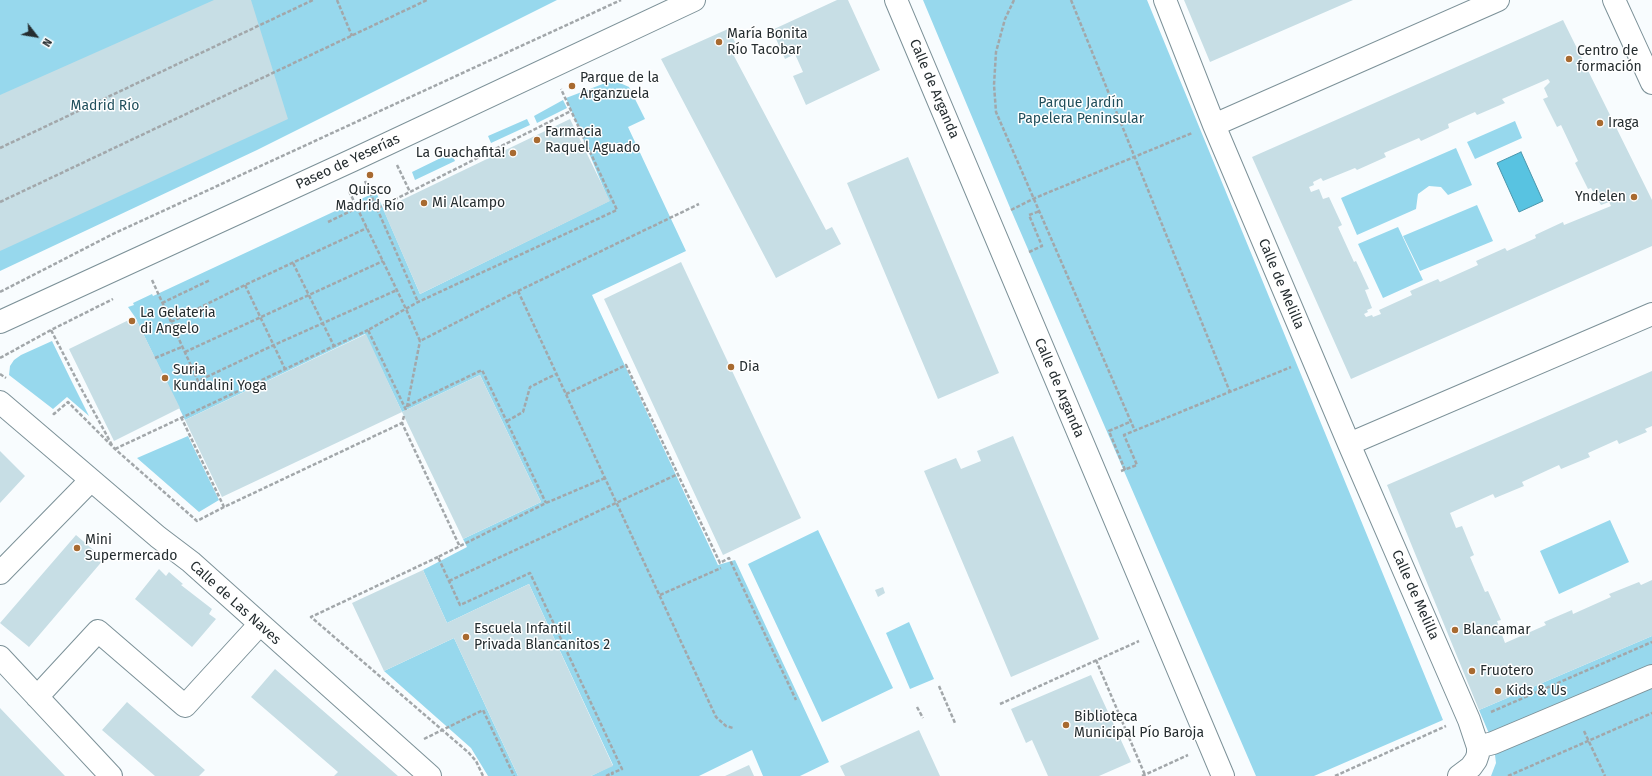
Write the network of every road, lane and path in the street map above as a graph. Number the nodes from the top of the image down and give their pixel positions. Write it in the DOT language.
graph roads {
  1 [pos="313,0"];
  2 [pos="337,0"];
  3 [pos="427,0"];
  4 [pos="621,0"];
  5 [pos="694,0"];
  6 [pos="896,0"];
  7 [pos="1014,0"];
  8 [pos="1071,0"];
  9 [pos="1165,0"];
  10 [pos="1498,0"];
  11 [pos="1614,0"];
  12 [pos="352,36"];
  13 [pos="551,67"];
  14 [pos="1652,83"];
  15 [pos="571,111"];
  16 [pos="1214,125"];
  17 [pos="0,148"];
  18 [pos="1134,157"];
  19 [pos="349,191"];
  20 [pos="373,196"];
  21 [pos="1035,198"];
  22 [pos="0,202"];
  23 [pos="699,204"];
  24 [pos="357,208"];
  25 [pos="378,208"];
  26 [pos="1011,210"];
  27 [pos="1040,210"];
  28 [pos="328,222"];
  29 [pos="367,228"];
  30 [pos="1026,253"];
  31 [pos="383,261"];
  32 [pos="293,263"];
  33 [pos="210,280"];
  34 [pos="145,283"];
  35 [pos="245,285"];
  36 [pos="397,290"];
  37 [pos="518,291"];
  38 [pos="0,292"];
  39 [pos="309,294"];
  40 [pos="118,297"];
  41 [pos="418,302"];
  42 [pos="162,303"];
  43 [pos="406,308"];
  44 [pos="1652,314"];
  45 [pos="260,316"];
  46 [pos="0,322"];
  47 [pos="171,322"];
  48 [pos="323,323"];
  49 [pos="51,330"];
  50 [pos="368,330"];
  51 [pos="420,341"];
  52 [pos="274,345"];
  53 [pos="334,346"];
  54 [pos="182,347"];
  55 [pos="185,352"];
  56 [pos="0,358"];
  57 [pos="155,358"];
  58 [pos="1294,366"];
  59 [pos="285,369"];
  60 [pos="0,374"];
  61 [pos="556,374"];
  62 [pos="12,383"];
  63 [pos="1230,392"];
  64 [pos="566,394"];
  65 [pos="0,402"];
  66 [pos="407,406"];
  67 [pos="48,410"];
  68 [pos="404,416"];
  69 [pos="181,417"];
  70 [pos="507,421"];
  71 [pos="1132,421"];
  72 [pos="402,423"];
  73 [pos="1135,431"];
  74 [pos="1349,444"];
  75 [pos="115,449"];
  76 [pos="1125,470"];
  77 [pos="678,474"];
  78 [pos="605,478"];
  79 [pos="90,480"];
  80 [pos="1098,481"];
  81 [pos="616,502"];
  82 [pos="546,503"];
  83 [pos="224,507"];
  84 [pos="460,547"];
  85 [pos="438,557"];
  86 [pos="721,568"];
  87 [pos="0,573"];
  88 [pos="449,581"];
  89 [pos="660,595"];
  90 [pos="260,624"];
  91 [pos="1161,631"];
  92 [pos="1652,642"];
  93 [pos="0,657"];
  94 [pos="1096,660"];
  95 [pos="1652,676"];
  96 [pos="939,686"];
  97 [pos="37,697"];
  98 [pos="796,700"];
  99 [pos="1000,704"];
  100 [pos="917,707"];
  101 [pos="1575,709"];
  102 [pos="1489,713"];
  103 [pos="1652,713"];
  104 [pos="923,718"];
  105 [pos="955,723"];
  106 [pos="1451,724"];
  107 [pos="733,728"];
  108 [pos="442,730"];
  109 [pos="1588,741"];
  110 [pos="1209,745"];
  111 [pos="1478,747"];
  112 [pos="400,750"];
  113 [pos="612,775"];
  114 [pos="1143,775"];
  115 [pos="111,776"];
  116 [pos="430,776"];
  117 [pos="483,776"];
  118 [pos="514,776"];
  119 [pos="606,776"];
  120 [pos="1223,776"];
  121 [pos="1335,776"];
  122 [pos="1459,776"];
  123 [pos="1508,776"];
  124 [pos="1605,776"];
  1 -- 17 [label="path"];
  2 -- 12 [label="path"];
  3 -- 12 [label="path"];
  4 -- 38 [label="path"];
  5 -- 13 [label="street, Paseo de Yeserías"];
  6 -- 80 [label="street, Calle de Arganda"];
  7 -- 21 [label="path"];
  8 -- 18 [label="path"];
  9 -- 16 [label="street, Calle de Melilla"];
  10 -- 16 [label="street"];
  11 -- 14 [label="street"];
  12 -- 22 [label="path"];
  13 -- 15 [label="path"];
  13 -- 46 [label="street, Paseo de Yeserías"];
  15 -- 25 [label="path"];
  15 -- 41 [label="path"];
  16 -- 18 [label="path"];
  16 -- 74 [label="street, Calle de Melilla"];
  18 -- 21 [label="path"];
  18 -- 63 [label="path"];
  19 -- 24 [label="path"];
  20 -- 25 [label="path"];
  21 -- 26 [label="path"];
  21 -- 27 [label="path"];
  23 -- 37 [label="path"];
  24 -- 28 [label="path"];
  24 -- 29 [label="path"];
  25 -- 41 [label="path"];
  27 -- 30 [label="path"];
  27 -- 71 [label="path"];
  29 -- 31 [label="path"];
  29 -- 32 [label="path"];
  31 -- 36 [label="path"];
  31 -- 39 [label="path"];
  32 -- 35 [label="path"];
  32 -- 39 [label="path"];
  33 -- 42 [label="path"];
  34 -- 42 [label="path"];
  35 -- 45 [label="path"];
  35 -- 47 [label="path"];
  36 -- 43 [label="path"];
  36 -- 48 [label="path"];
  37 -- 51 [label="path"];
  37 -- 61 [label="path"];
  39 -- 45 [label="path"];
  39 -- 48 [label="path"];
  40 -- 49 [label="path"];
  41 -- 43 [label="path"];
  42 -- 47 [label="path"];
  43 -- 50 [label="path"];
  43 -- 51 [label="path"];
  44 -- 74 [label="street"];
  45 -- 52 [label="path"];
  45 -- 55 [label="path"];
  47 -- 54 [label="path"];
  48 -- 52 [label="path"];
  48 -- 53 [label="path"];
  49 -- 56 [label="path"];
  49 -- 75 [label="path"];
  50 -- 53 [label="path"];
  50 -- 66 [label="path"];
  51 -- 66 [label="path"];
  52 -- 55 [label="path"];
  52 -- 59 [label="path"];
  53 -- 59 [label="path"];
  54 -- 55 [label="path"];
  54 -- 57 [label="path"];
  58 -- 63 [label="path"];
  59 -- 69 [label="path"];
  60 -- 62 [label="path"];
  61 -- 64 [label="path"];
  61 -- 70 [label="path"];
  63 -- 73 [label="path"];
  64 -- 77 [label="path"];
  64 -- 78 [label="path"];
  65 -- 79 [label="street, Calle de Las Naves"];
  66 -- 70 [label="path"];
  67 -- 75 [label="path"];
  68 -- 72 [label="path"];
  69 -- 75 [label="path"];
  69 -- 83 [label="path"];
  70 -- 82 [label="path"];
  71 -- 73 [label="path"];
  71 -- 76 [label="path"];
  72 -- 83 [label="path"];
  72 -- 84 [label="path"];
  73 -- 76 [label="path"];
  74 -- 111 [label="street, Calle de Melilla"];
  75 -- 83 [label="path"];
  76 -- 80 [label="path"];
  77 -- 81 [label="path"];
  77 -- 98 [label="path"];
  78 -- 81 [label="path"];
  78 -- 82 [label="path"];
  79 -- 87 [label="street"];
  79 -- 90 [label="street, Calle de Las Naves"];
  80 -- 91 [label="street, Calle de Arganda"];
  81 -- 88 [label="path"];
  81 -- 89 [label="path"];
  82 -- 84 [label="path"];
  84 -- 85 [label="path"];
  85 -- 88 [label="path"];
  85 -- 108 [label="path"];
  86 -- 89 [label="path"];
  88 -- 113 [label="path"];
  89 -- 107 [label="path"];
  90 -- 97 [label="street"];
  90 -- 112 [label="street, Calle de Las Naves"];
  91 -- 94 [label="path"];
  91 -- 110 [label="street, Calle de Arganda"];
  92 -- 102 [label="path"];
  93 -- 97 [label="street"];
  94 -- 99 [label="path"];
  94 -- 114 [label="path"];
  95 -- 101 [label="street"];
  96 -- 105 [label="path"];
  97 -- 115 [label="street"];
  100 -- 104 [label="path"];
  101 -- 109 [label="path"];
  101 -- 111 [label="street"];
  103 -- 109 [label="path"];
  106 -- 121 [label="path"];
  108 -- 112 [label="path"];
  108 -- 117 [label="path"];
  108 -- 118 [label="path"];
  109 -- 123 [label="path"];
  109 -- 124 [label="path"];
  110 -- 114 [label="path"];
  110 -- 120 [label="street, Calle de Arganda"];
  111 -- 122 [label="street"];
  112 -- 116 [label="street, Calle de Las Naves"];
  113 -- 119 [label="path"];
}
